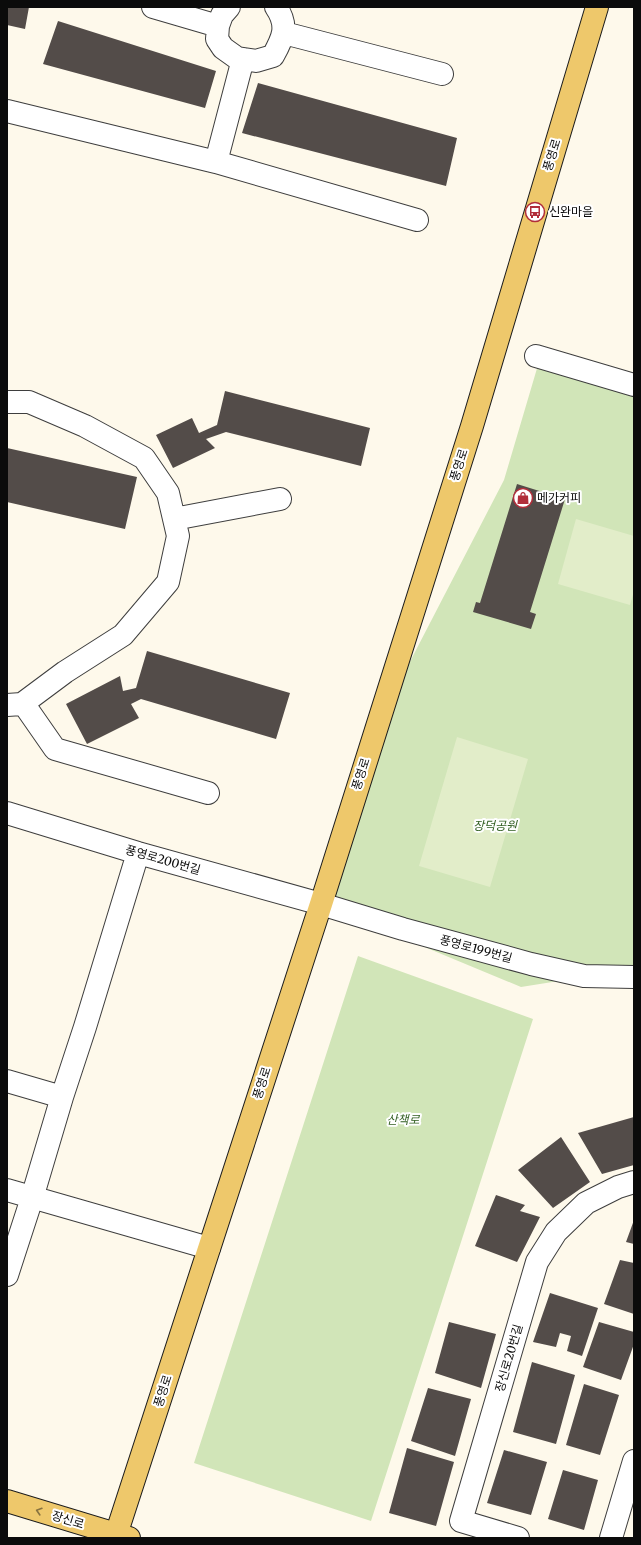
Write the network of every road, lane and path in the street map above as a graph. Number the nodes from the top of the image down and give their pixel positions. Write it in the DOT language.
graph roads {
  1 [pos="153,7"];
  2 [pos="229,7"];
  3 [pos="597,7"];
  4 [pos="281,21"];
  5 [pos="218,26"];
  6 [pos="243,59"];
  7 [pos="442,74"];
  8 [pos="7,111"];
  9 [pos="216,162"];
  10 [pos="417,220"];
  11 [pos="536,356"];
  12 [pos="634,385"];
  13 [pos="7,402"];
  14 [pos="280,498"];
  15 [pos="174,519"];
  16 [pos="15,704"];
  17 [pos="208,793"];
  18 [pos="7,813"];
  19 [pos="138,853"];
  20 [pos="320,904"];
  21 [pos="634,977"];
  22 [pos="7,1081"];
  23 [pos="62,1097"];
  24 [pos="634,1182"];
  25 [pos="7,1190"];
  26 [pos="32,1198"];
  27 [pos="209,1248"];
  28 [pos="7,1276"];
  29 [pos="634,1461"];
  30 [pos="7,1502"];
  31 [pos="120,1537"];
  32 [pos="518,1538"];
  33 [pos="611,1538"];
  1 -- 5 [label="street"];
  2 -- 5 [label="street"];
  3 -- 20 [label="main road, 풍영로"];
  4 -- 6 [label="street"];
  4 -- 7 [label="street"];
  5 -- 6 [label="street"];
  6 -- 9 [label="street"];
  8 -- 9 [label="street"];
  9 -- 10 [label="street"];
  11 -- 12 [label="street"];
  13 -- 15 [label="street"];
  14 -- 15 [label="street"];
  15 -- 16 [label="street"];
  16 -- 17 [label="street"];
  18 -- 19 [label="street, 풍영로200번길"];
  19 -- 20 [label="street, 풍영로200번길"];
  19 -- 23 [label="street"];
  20 -- 21 [label="street, 풍영로199번길"];
  20 -- 27 [label="main road, 풍영로"];
  22 -- 23 [label="street"];
  23 -- 26 [label="street"];
  24 -- 32 [label="street, 장신로20번길"];
  25 -- 26 [label="street"];
  26 -- 27 [label="street"];
  26 -- 28 [label="street"];
  27 -- 31 [label="main road, 풍영로"];
  29 -- 33 [label="street"];
  31 -- 30 [label="main road, 장신로, one-way"];
}
